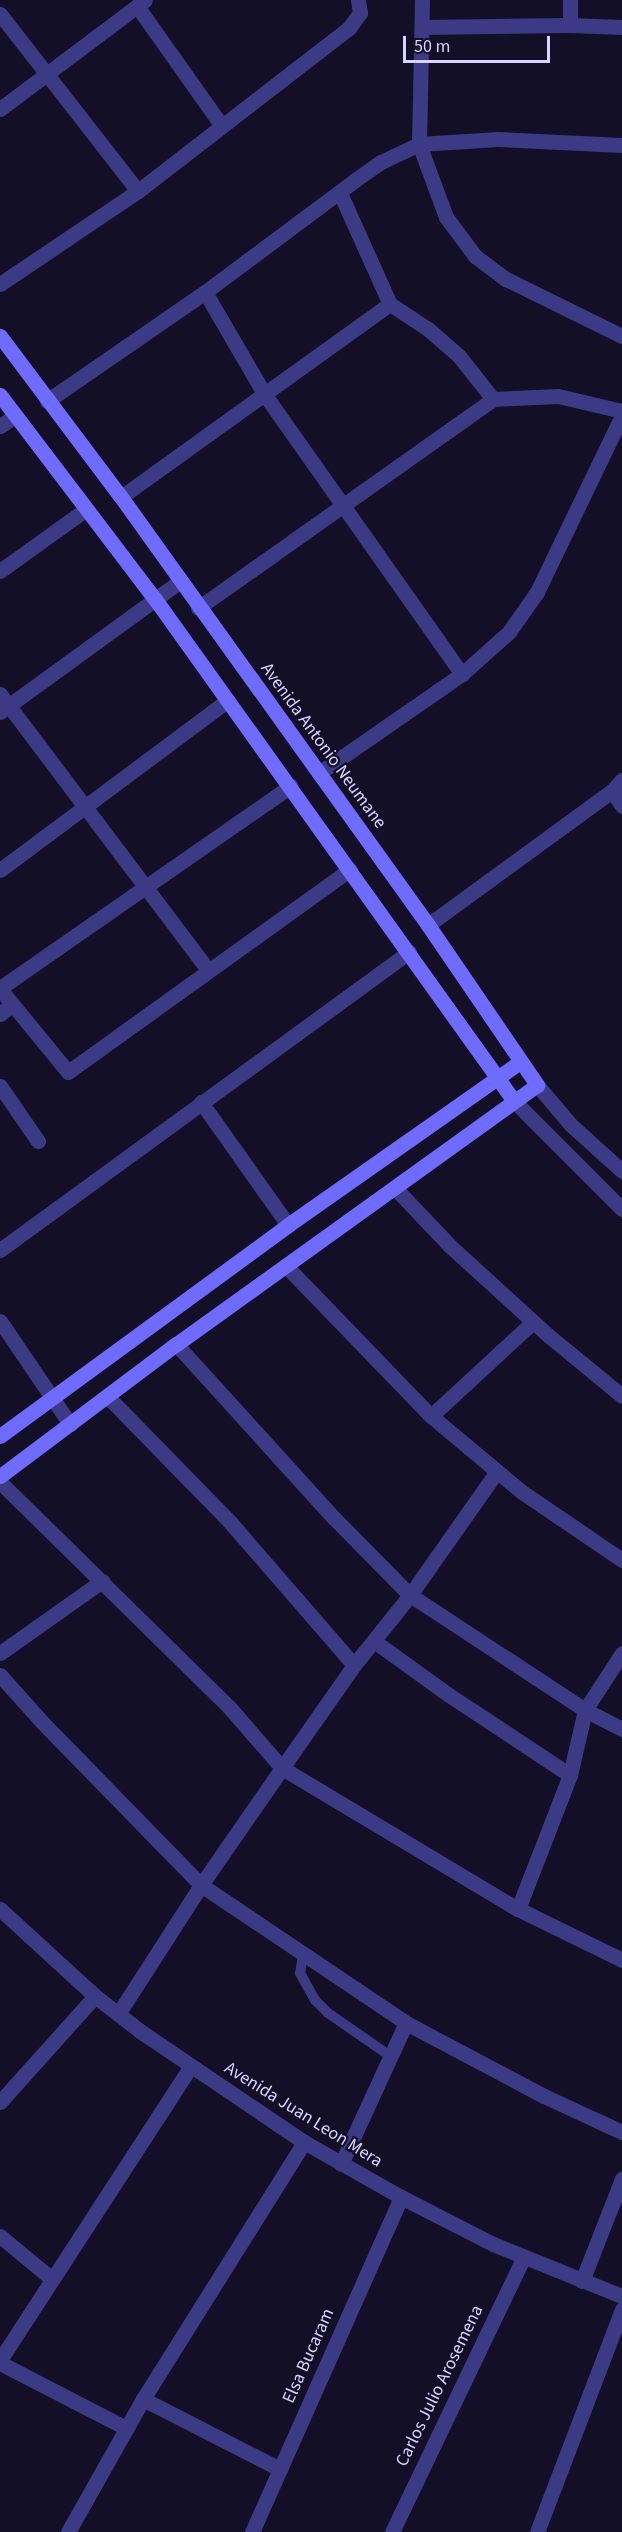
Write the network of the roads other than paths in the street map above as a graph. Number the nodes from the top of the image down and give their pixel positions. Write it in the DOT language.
graph roads {
  1 [pos="358,0"];
  2 [pos="422,0"];
  3 [pos="570,0"];
  4 [pos="140,3"];
  5 [pos="0,14"];
  6 [pos="570,25"];
  7 [pos="423,27"];
  8 [pos="622,27"];
  9 [pos="48,75"];
  10 [pos="0,109"];
  11 [pos="222,126"];
  12 [pos="419,144"];
  13 [pos="622,145"];
  14 [pos="138,191"];
  15 [pos="340,193"];
  16 [pos="0,284"];
  17 [pos="205,292"];
  18 [pos="390,304"];
  19 [pos="0,336"];
  20 [pos="622,336"];
  21 [pos="0,395"];
  22 [pos="265,395"];
  23 [pos="493,399"];
  24 [pos="47,401"];
  25 [pos="622,413"];
  26 [pos="15,416"];
  27 [pos="0,426"];
  28 [pos="121,497"];
  29 [pos="345,505"];
  30 [pos="85,510"];
  31 [pos="0,572"];
  32 [pos="180,581"];
  33 [pos="155,599"];
  34 [pos="198,608"];
  35 [pos="462,674"];
  36 [pos="228,700"];
  37 [pos="3,704"];
  38 [pos="319,773"];
  39 [pos="617,785"];
  40 [pos="291,786"];
  41 [pos="622,806"];
  42 [pos="85,807"];
  43 [pos="350,869"];
  44 [pos="0,870"];
  45 [pos="144,886"];
  46 [pos="428,925"];
  47 [pos="409,952"];
  48 [pos="208,970"];
  49 [pos="0,988"];
  50 [pos="14,1004"];
  51 [pos="0,1014"];
  52 [pos="520,1062"];
  53 [pos="499,1079"];
  54 [pos="537,1085"];
  55 [pos="0,1086"];
  56 [pos="514,1101"];
  57 [pos="201,1102"];
  58 [pos="38,1141"];
  59 [pos="622,1171"];
  60 [pos="395,1188"];
  61 [pos="622,1209"];
  62 [pos="288,1226"];
  63 [pos="0,1250"];
  64 [pos="286,1266"];
  65 [pos="0,1321"];
  66 [pos="533,1322"];
  67 [pos="176,1344"];
  68 [pos="622,1395"];
  69 [pos="108,1397"];
  70 [pos="52,1398"];
  71 [pos="431,1416"];
  72 [pos="70,1424"];
  73 [pos="0,1436"];
  74 [pos="497,1471"];
  75 [pos="0,1476"];
  76 [pos="0,1482"];
  77 [pos="622,1560"];
  78 [pos="102,1581"];
  79 [pos="410,1595"];
  80 [pos="374,1641"];
  81 [pos="0,1653"];
  82 [pos="622,1653"];
  83 [pos="354,1665"];
  84 [pos="0,1675"];
  85 [pos="585,1710"];
  86 [pos="622,1729"];
  87 [pos="282,1768"];
  88 [pos="570,1775"];
  89 [pos="201,1885"];
  90 [pos="0,1909"];
  91 [pos="518,1909"];
  92 [pos="303,1955"];
  93 [pos="622,1960"];
  94 [pos="95,1996"];
  95 [pos="118,2014"];
  96 [pos="406,2023"];
  97 [pos="390,2056"];
  98 [pos="190,2067"];
  99 [pos="0,2102"];
  100 [pos="622,2132"];
  101 [pos="304,2142"];
  102 [pos="341,2164"];
  103 [pos="622,2179"];
  104 [pos="401,2197"];
  105 [pos="0,2236"];
  106 [pos="524,2258"];
  107 [pos="52,2279"];
  108 [pos="582,2281"];
  109 [pos="622,2296"];
  110 [pos="622,2309"];
  111 [pos="0,2361"];
  112 [pos="143,2399"];
  113 [pos="126,2428"];
  114 [pos="280,2469"];
  115 [pos="68,2532"];
  116 [pos="252,2532"];
  117 [pos="392,2532"];
  118 [pos="537,2532"];
  1 -- 11 [label="street"];
  2 -- 7 [label="street"];
  3 -- 6 [label="street"];
  4 -- 9 [label="street"];
  4 -- 11 [label="street"];
  5 -- 9 [label="street"];
  6 -- 7 [label="street"];
  6 -- 8 [label="street"];
  7 -- 12 [label="street"];
  9 -- 10 [label="street"];
  9 -- 14 [label="street"];
  11 -- 14 [label="street"];
  12 -- 13 [label="street"];
  12 -- 15 [label="street"];
  12 -- 20 [label="street"];
  14 -- 16 [label="street"];
  15 -- 17 [label="street"];
  15 -- 18 [label="street"];
  17 -- 22 [label="street"];
  17 -- 24 [label="street"];
  18 -- 22 [label="street"];
  18 -- 23 [label="street"];
  19 -- 24 [label="street, Avenida Antonio Neumane"];
  21 -- 26 [label="street"];
  22 -- 28 [label="street"];
  22 -- 29 [label="street"];
  23 -- 25 [label="street"];
  23 -- 29 [label="street"];
  24 -- 28 [label="street, Avenida Antonio Neumane"];
  25 -- 35 [label="street"];
  26 -- 27 [label="street"];
  26 -- 30 [label="street"];
  28 -- 32 [label="street, Avenida Antonio Neumane"];
  29 -- 34 [label="street"];
  29 -- 35 [label="street"];
  30 -- 31 [label="street"];
  30 -- 33 [label="street"];
  32 -- 33 [label="street"];
  32 -- 34 [label="street, Avenida Antonio Neumane"];
  33 -- 36 [label="street"];
  33 -- 37 [label="street"];
  34 -- 38 [label="street, Avenida Antonio Neumane"];
  35 -- 38 [label="street"];
  36 -- 40 [label="street"];
  36 -- 42 [label="street"];
  37 -- 42 [label="street"];
  38 -- 46 [label="street, Avenida Antonio Neumane"];
  39 -- 41 [label="street"];
  39 -- 46 [label="street"];
  40 -- 43 [label="street"];
  40 -- 45 [label="street"];
  42 -- 44 [label="street"];
  42 -- 45 [label="street"];
  43 -- 47 [label="street"];
  43 -- 48 [label="street"];
  45 -- 48 [label="street"];
  45 -- 49 [label="street"];
  46 -- 52 [label="street, Avenida Antonio Neumane"];
  47 -- 53 [label="street"];
  47 -- 57 [label="street"];
  48 -- 50 [label="street"];
  49 -- 50 [label="street"];
  50 -- 51 [label="street"];
  52 -- 53 [label="street"];
  52 -- 54 [label="street, Avenida Antonio Neumane"];
  53 -- 56 [label="street"];
  53 -- 62 [label="street"];
  54 -- 56 [label="street"];
  54 -- 59 [label="street, Avenida Antonio Neumane"];
  55 -- 58 [label="street"];
  56 -- 60 [label="street"];
  56 -- 61 [label="street"];
  57 -- 62 [label="street"];
  57 -- 63 [label="street"];
  60 -- 64 [label="street"];
  60 -- 66 [label="street"];
  62 -- 70 [label="street"];
  64 -- 67 [label="street"];
  64 -- 71 [label="street"];
  65 -- 70 [label="street"];
  66 -- 68 [label="street"];
  66 -- 71 [label="street"];
  67 -- 69 [label="street"];
  67 -- 79 [label="street"];
  69 -- 72 [label="street"];
  69 -- 83 [label="street"];
  70 -- 72 [label="street"];
  70 -- 73 [label="street"];
  71 -- 74 [label="street"];
  72 -- 75 [label="street"];
  74 -- 77 [label="street"];
  74 -- 79 [label="street"];
  76 -- 78 [label="street"];
  78 -- 81 [label="street"];
  78 -- 87 [label="street"];
  79 -- 80 [label="street"];
  79 -- 85 [label="street"];
  80 -- 83 [label="street"];
  80 -- 88 [label="street"];
  82 -- 85 [label="street"];
  83 -- 87 [label="street"];
  84 -- 89 [label="street"];
  85 -- 86 [label="street"];
  85 -- 88 [label="street"];
  87 -- 89 [label="street"];
  87 -- 91 [label="street"];
  88 -- 91 [label="street"];
  89 -- 92 [label="street"];
  89 -- 95 [label="street"];
  90 -- 94 [label="street, Avenida Juan Leon Mera"];
  91 -- 93 [label="street"];
  92 -- 96 [label="street"];
  92 -- 97 [label="lane"];
  94 -- 95 [label="street, Avenida Juan Leon Mera"];
  94 -- 99 [label="street"];
  95 -- 98 [label="street, Avenida Juan Leon Mera"];
  96 -- 97 [label="street"];
  96 -- 100 [label="street"];
  97 -- 102 [label="street"];
  98 -- 101 [label="street, Avenida Juan Leon Mera"];
  98 -- 107 [label="street"];
  101 -- 102 [label="street, Avenida Juan Leon Mera"];
  101 -- 112 [label="street"];
  102 -- 104 [label="street, Avenida Juan Leon Mera"];
  103 -- 108 [label="street"];
  104 -- 106 [label="street, Avenida Juan Leon Mera"];
  104 -- 114 [label="street, Elsa Bucaram"];
  105 -- 107 [label="street"];
  106 -- 108 [label="street, Avenida Juan Leon Mera"];
  106 -- 117 [label="street, Carlos Julio Arosemena"];
  107 -- 111 [label="street"];
  108 -- 109 [label="street, Avenida Juan Leon Mera"];
  110 -- 118 [label="street"];
  111 -- 113 [label="street"];
  112 -- 113 [label="street"];
  112 -- 114 [label="street"];
  113 -- 115 [label="street"];
  114 -- 116 [label="street, Elsa Bucaram"];
}
